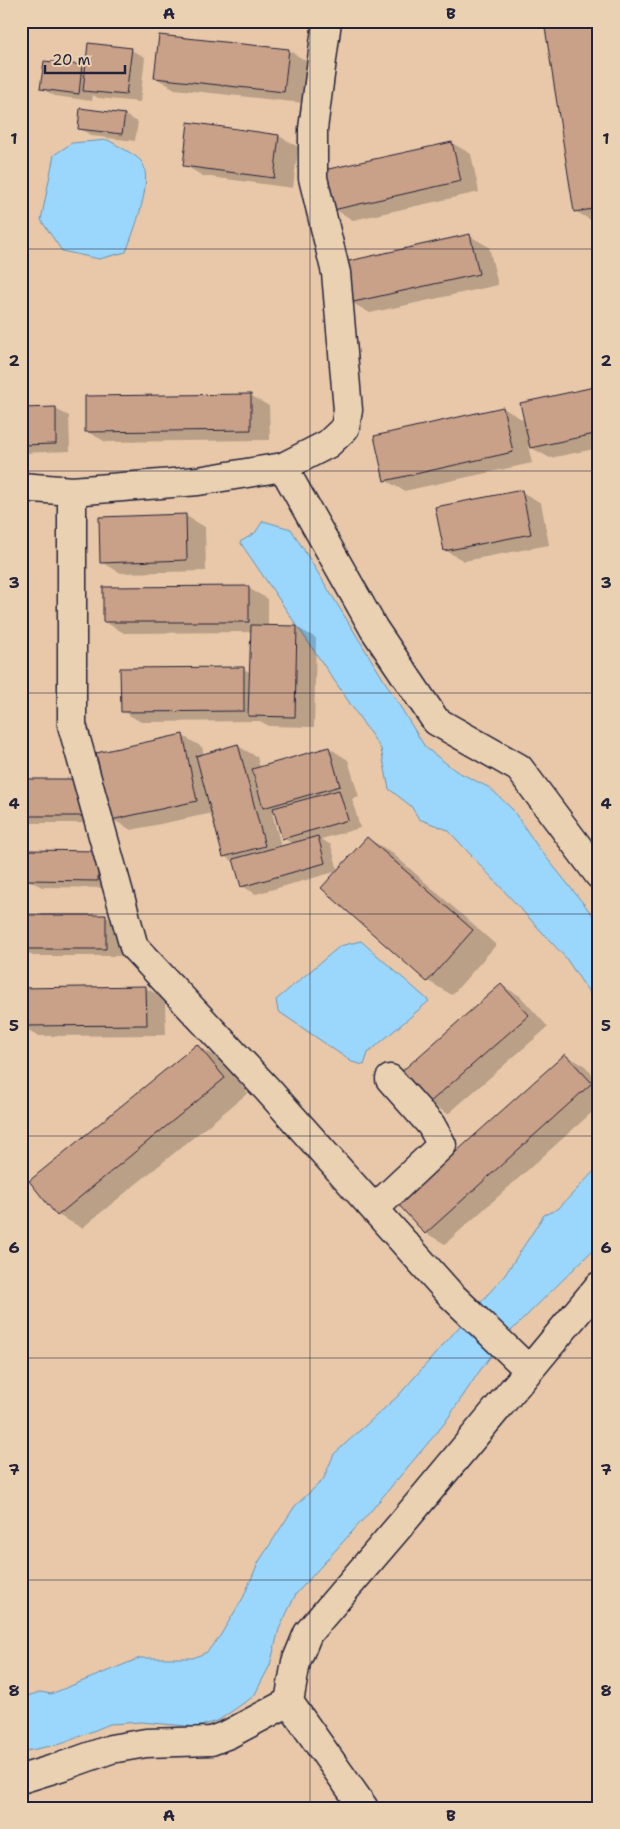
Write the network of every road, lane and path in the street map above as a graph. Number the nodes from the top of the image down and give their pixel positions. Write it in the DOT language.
graph roads {
  1 [pos="328,21"];
  2 [pos="283,467"];
  3 [pos="21,487"];
  4 [pos="72,491"];
  5 [pos="599,875"];
  6 [pos="390,1079"];
  7 [pos="374,1209"];
  8 [pos="599,1286"];
  9 [pos="529,1370"];
  10 [pos="289,1702"];
  11 [pos="21,1779"];
  12 [pos="364,1808"];
  1 -- 2 [label="street"];
  2 -- 4 [label="street"];
  2 -- 5 [label="street"];
  3 -- 4 [label="street"];
  4 -- 7 [label="street"];
  6 -- 7 [label="street"];
  7 -- 9 [label="street"];
  8 -- 9 [label="street"];
  9 -- 10 [label="street"];
  10 -- 11 [label="street"];
  10 -- 12 [label="street"];
}
